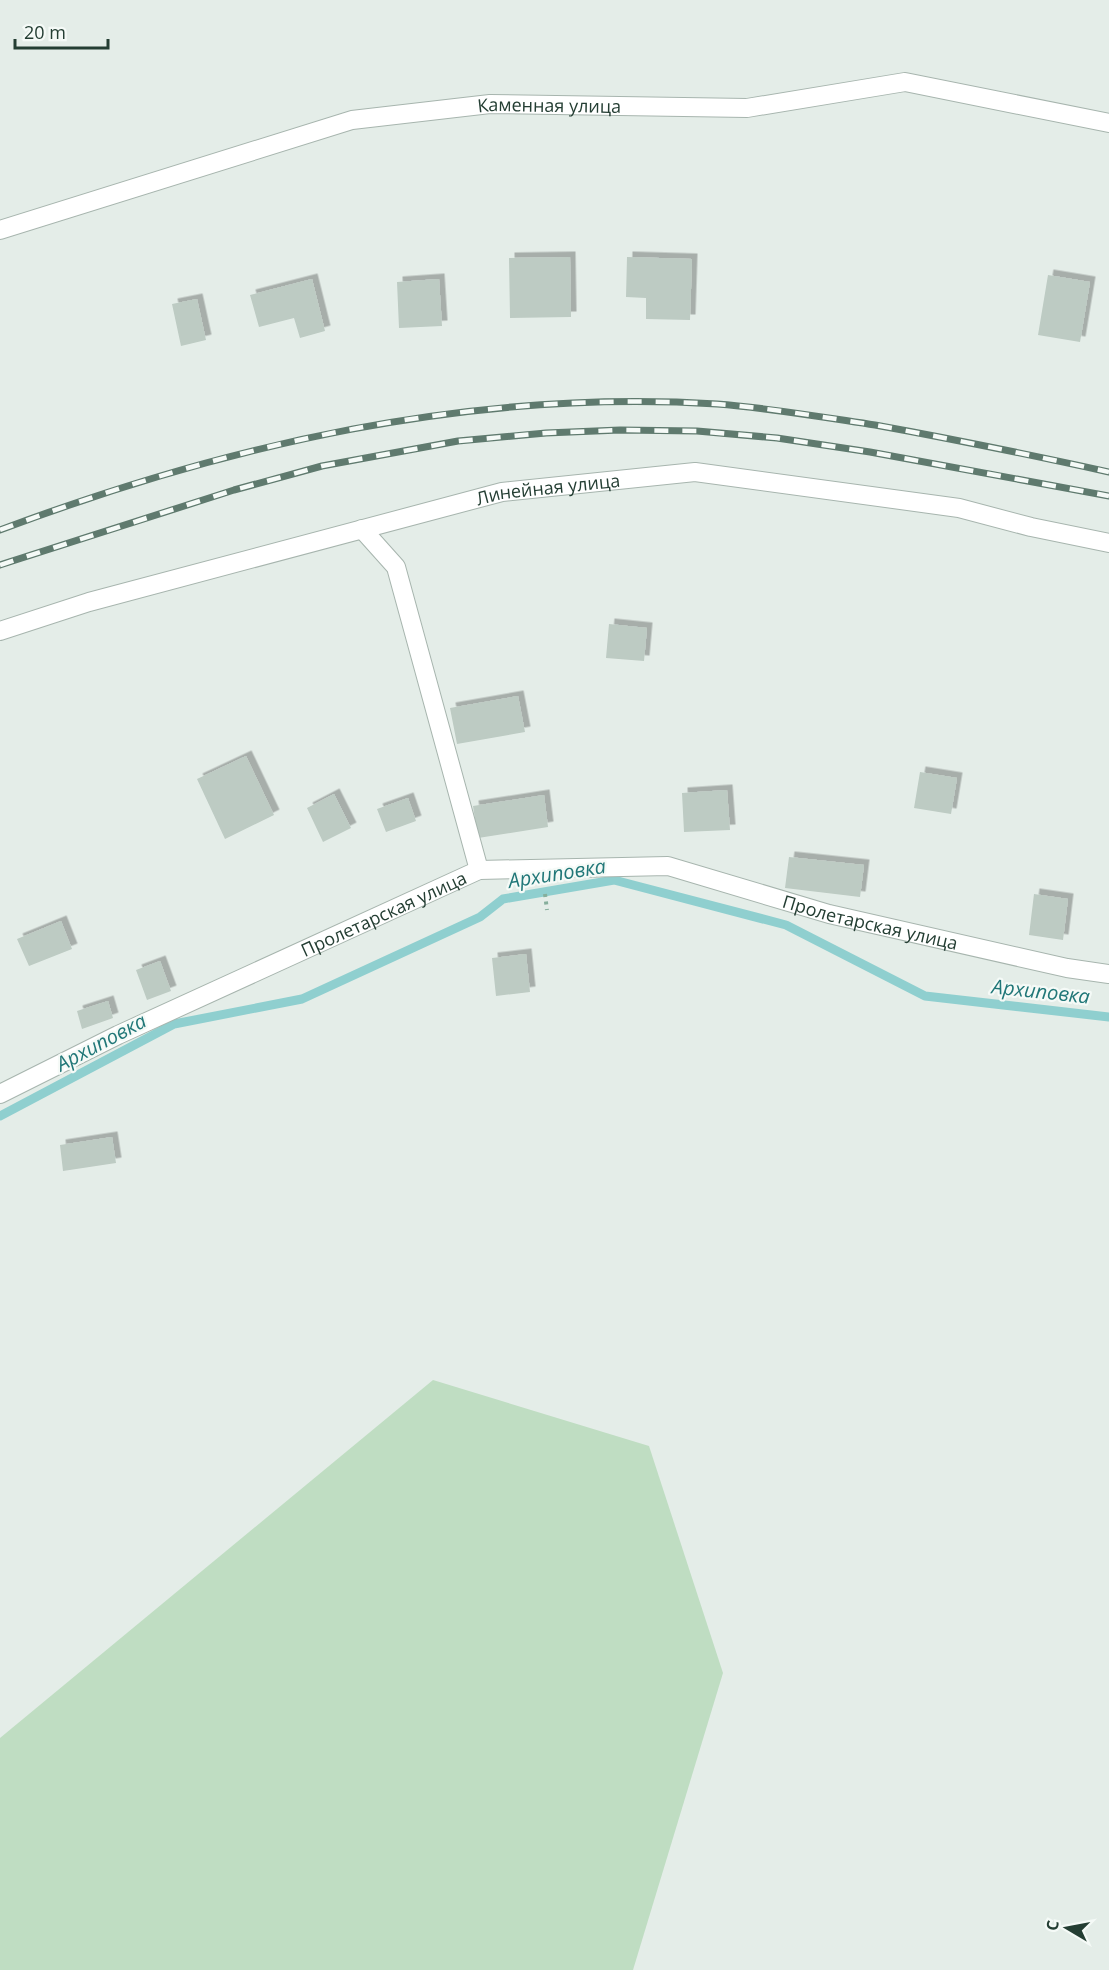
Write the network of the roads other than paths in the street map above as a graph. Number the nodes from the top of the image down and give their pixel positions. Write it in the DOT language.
graph roads {
  1 [pos="1109,123"];
  2 [pos="0,230"];
  3 [pos="362,529"];
  4 [pos="1109,543"];
  5 [pos="0,631"];
  6 [pos="479,870"];
  7 [pos="1109,974"];
  8 [pos="0,1094"];
  1 -- 2 [label="street, Каменная улица"];
  3 -- 4 [label="street, Линейная улица"];
  3 -- 5 [label="street, Линейная улица"];
  3 -- 6 [label="street"];
  6 -- 7 [label="street, Пролетарская улица"];
  6 -- 8 [label="street, Пролетарская улица"];
}
